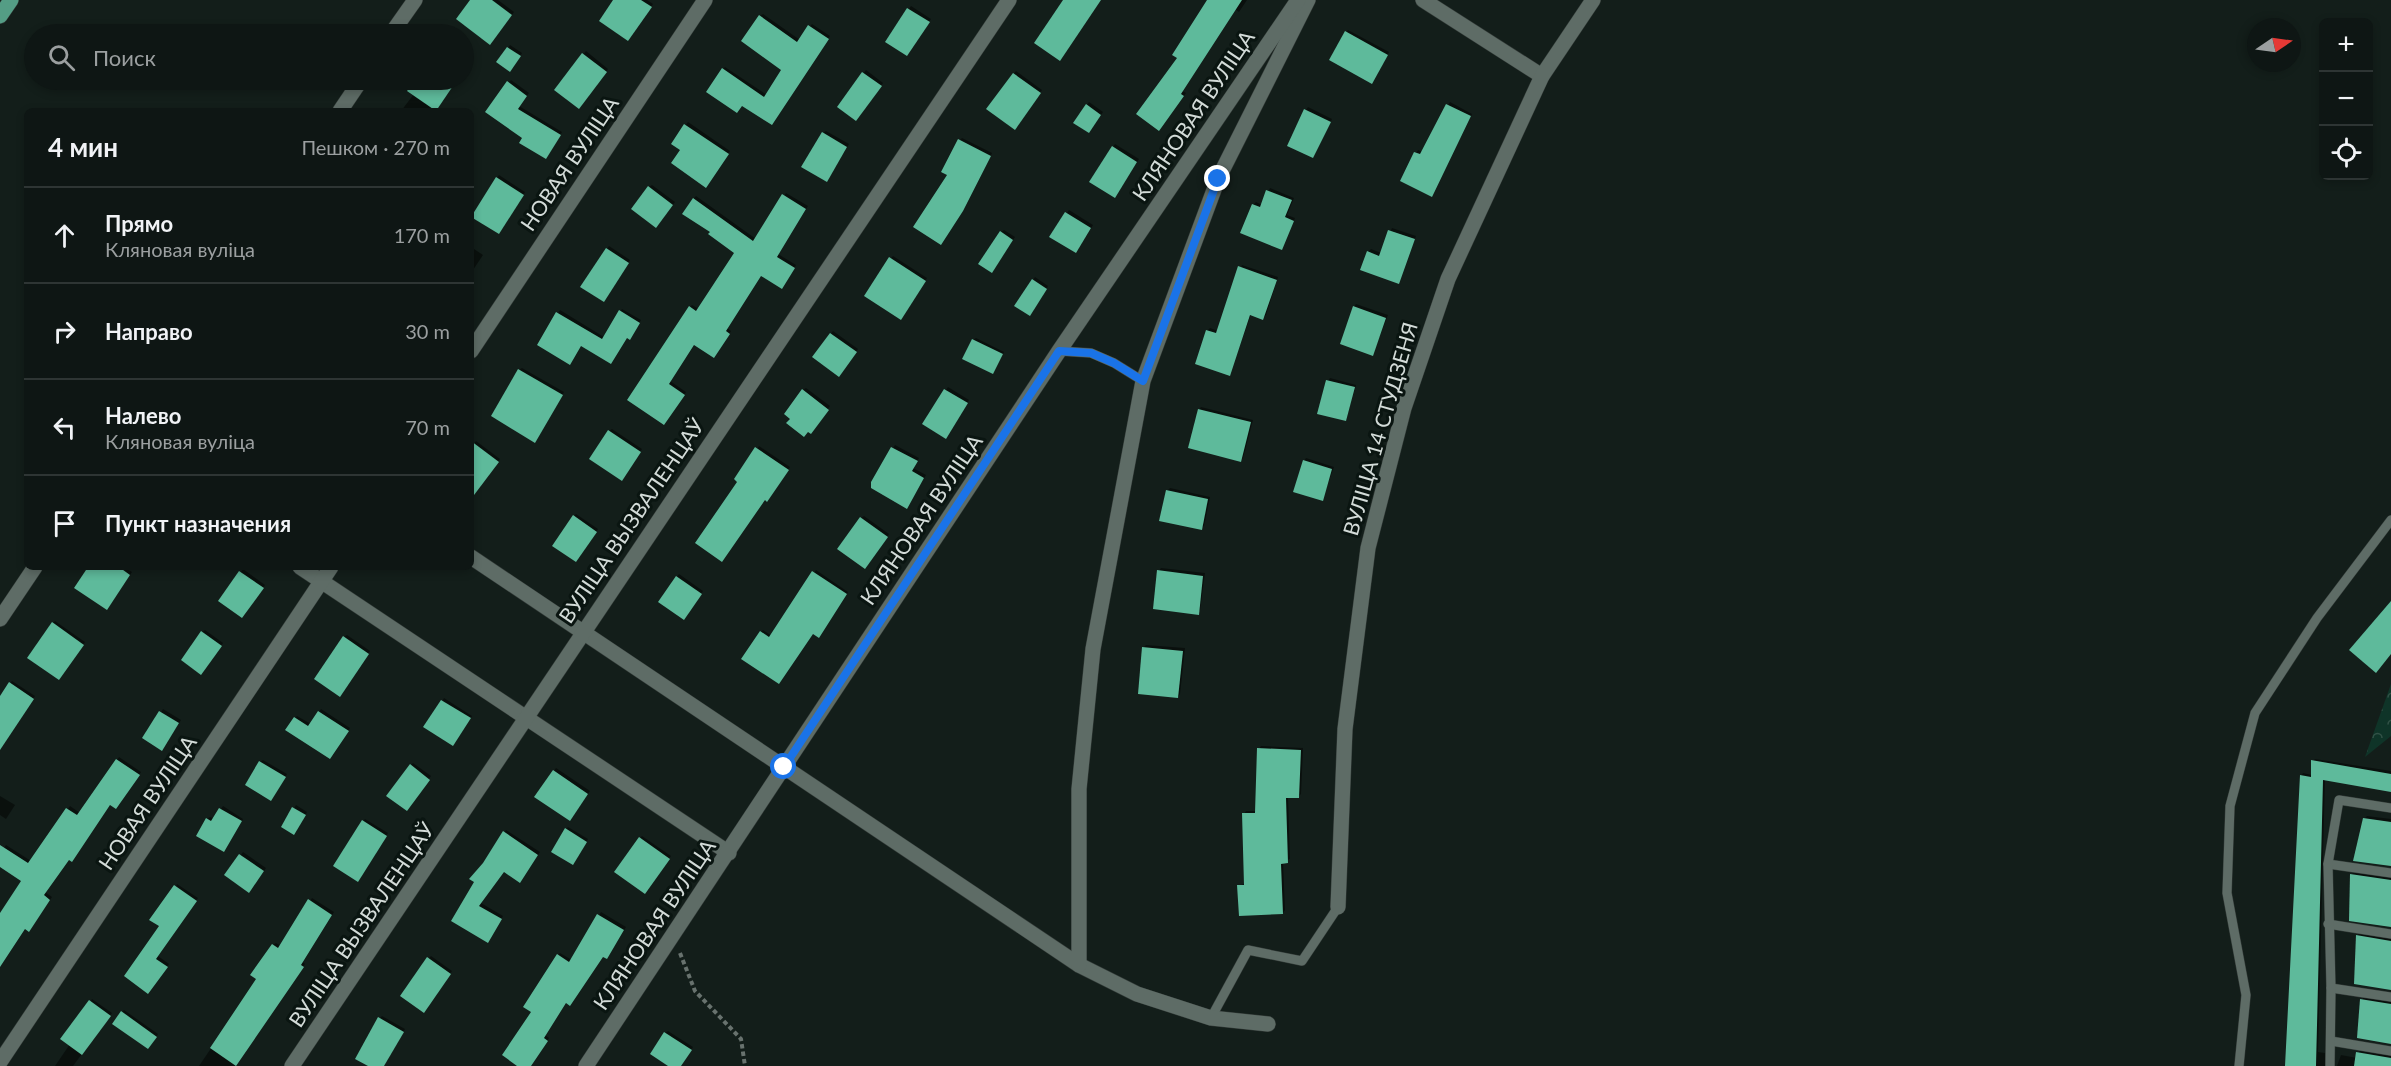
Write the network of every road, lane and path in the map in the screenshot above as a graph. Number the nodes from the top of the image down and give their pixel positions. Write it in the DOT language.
graph roads {
  1 [pos="11,0"];
  2 [pos="414,0"];
  3 [pos="705,0"];
  4 [pos="1009,0"];
  5 [pos="1298,0"];
  6 [pos="1308,0"];
  7 [pos="1423,0"];
  8 [pos="1593,0"];
  9 [pos="0,16"];
  10 [pos="398,24"];
  11 [pos="1542,76"];
  12 [pos="354,90"];
  13 [pos="342,108"];
  14 [pos="474,346"];
  15 [pos="1059,351"];
  16 [pos="1143,381"];
  17 [pos="2391,520"];
  18 [pos="474,559"];
  19 [pos="33,570"];
  20 [pos="305,570"];
  21 [pos="328,570"];
  22 [pos="322,581"];
  23 [pos="0,619"];
  24 [pos="581,633"];
  25 [pos="526,719"];
  26 [pos="784,767"];
  27 [pos="2391,808"];
  28 [pos="729,853"];
  29 [pos="2328,864"];
  30 [pos="2391,873"];
  31 [pos="1338,907"];
  32 [pos="2328,924"];
  33 [pos="2391,934"];
  34 [pos="674,935"];
  35 [pos="1079,965"];
  36 [pos="2331,988"];
  37 [pos="2391,997"];
  38 [pos="1211,1018"];
  39 [pos="1268,1024"];
  40 [pos="2331,1041"];
  41 [pos="2391,1051"];
  42 [pos="0,1062"];
  43 [pos="292,1066"];
  44 [pos="586,1066"];
  45 [pos="745,1066"];
  46 [pos="2239,1066"];
  47 [pos="2330,1066"];
  1 -- 9 [label="main road"];
  2 -- 10 [label="street"];
  3 -- 14 [label="street, НОВАЯ ВУЛІЦА"];
  4 -- 24 [label="street, ВУЛІЦА ВЫЗВАЛЕНЦАЎ"];
  5 -- 15 [label="street, КЛЯНОВАЯ ВУЛІЦА"];
  6 -- 16 [label="street, КЛЯНОВАЯ ВУЛІЦА"];
  7 -- 11 [label="street"];
  8 -- 11 [label="street, ВУЛІЦА 14 СТУДЗЕНЯ"];
  11 -- 31 [label="street, ВУЛІЦА 14 СТУДЗЕНЯ"];
  12 -- 13 [label="street"];
  15 -- 16 [label="lane"];
  15 -- 26 [label="street, КЛЯНОВАЯ ВУЛІЦА"];
  16 -- 35 [label="street, КЛЯНОВАЯ ВУЛІЦА"];
  17 -- 46 [label="lane"];
  18 -- 24 [label="street"];
  19 -- 23 [label="street"];
  20 -- 22 [label="street"];
  21 -- 22 [label="street, НОВАЯ ВУЛІЦА"];
  22 -- 25 [label="street"];
  22 -- 42 [label="street, НОВАЯ ВУЛІЦА"];
  24 -- 25 [label="street, ВУЛІЦА ВЫЗВАЛЕНЦАЎ"];
  24 -- 26 [label="street"];
  25 -- 28 [label="street"];
  25 -- 43 [label="street, ВУЛІЦА ВЫЗВАЛЕНЦАЎ"];
  26 -- 28 [label="street, КЛЯНОВАЯ ВУЛІЦА"];
  26 -- 35 [label="street"];
  27 -- 29 [label="lane"];
  28 -- 34 [label="street, КЛЯНОВАЯ ВУЛІЦА"];
  29 -- 30 [label="lane"];
  29 -- 32 [label="lane"];
  31 -- 38 [label="lane"];
  32 -- 33 [label="lane"];
  32 -- 36 [label="lane"];
  34 -- 44 [label="street, КЛЯНОВАЯ ВУЛІЦА"];
  34 -- 45 [label="path"];
  35 -- 38 [label="street"];
  36 -- 37 [label="lane"];
  36 -- 40 [label="lane"];
  38 -- 39 [label="street"];
  40 -- 41 [label="lane"];
  40 -- 47 [label="lane"];
}
